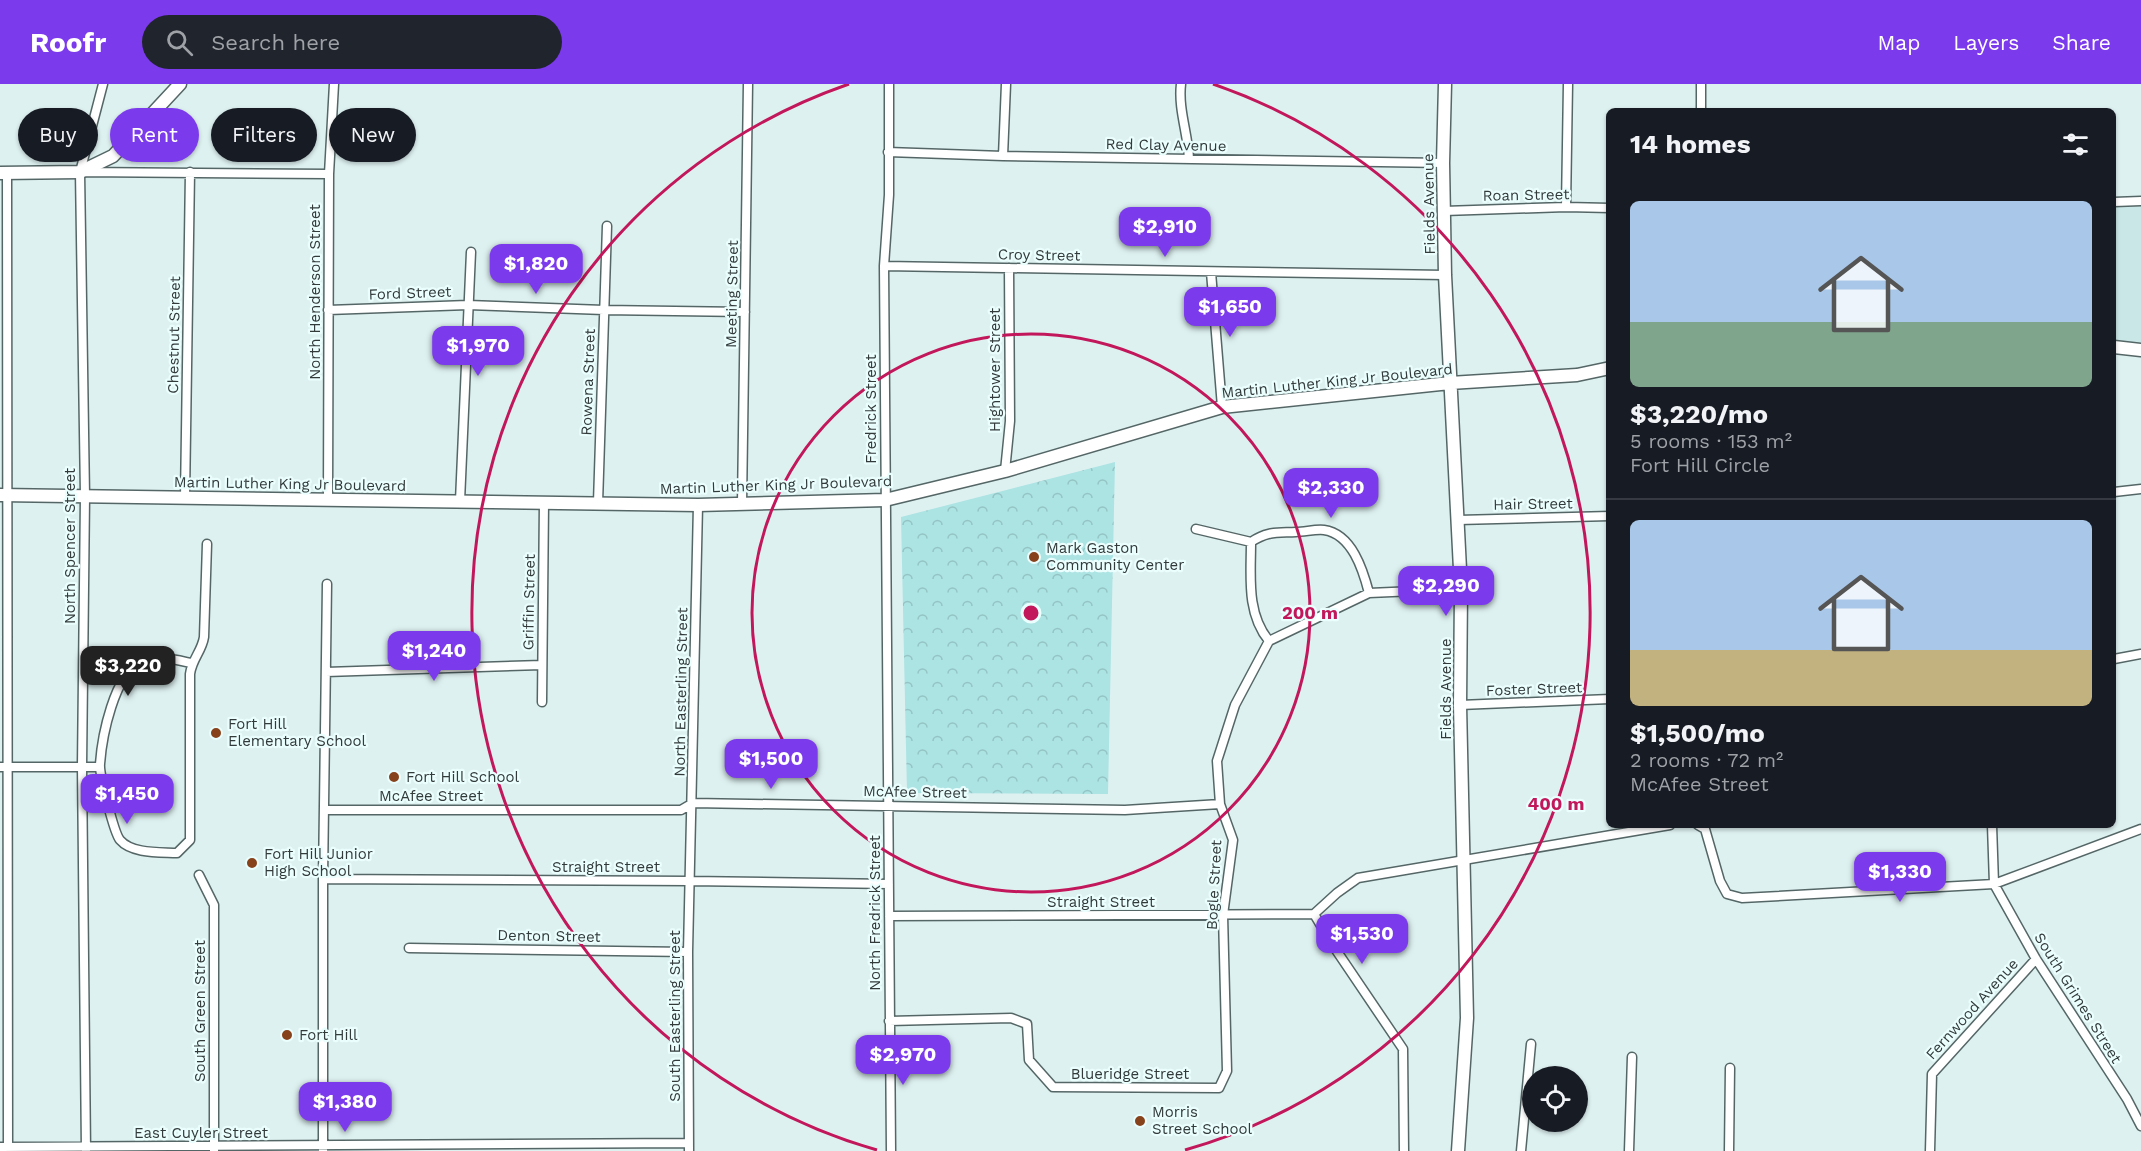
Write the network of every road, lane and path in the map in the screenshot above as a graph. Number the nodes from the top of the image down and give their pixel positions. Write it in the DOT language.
graph roads {
  1 [pos="103,84"];
  2 [pos="180,84"];
  3 [pos="334,84"];
  4 [pos="748,84"];
  5 [pos="888,84"];
  6 [pos="1006,84"];
  7 [pos="1181,84"];
  8 [pos="1445,84"];
  9 [pos="1568,84"];
  10 [pos="1701,84"];
  11 [pos="1701,108"];
  12 [pos="888,152"];
  13 [pos="1003,156"];
  14 [pos="1189,159"];
  15 [pos="1443,163"];
  16 [pos="80,172"];
  17 [pos="190,172"];
  18 [pos="4,173"];
  19 [pos="329,174"];
  20 [pos="2141,201"];
  21 [pos="2116,202"];
  22 [pos="1566,207"];
  23 [pos="1606,208"];
  24 [pos="1444,211"];
  25 [pos="607,226"];
  26 [pos="471,252"];
  27 [pos="884,266"];
  28 [pos="1009,268"];
  29 [pos="1211,272"];
  30 [pos="1445,275"];
  31 [pos="468,305"];
  32 [pos="328,310"];
  33 [pos="604,310"];
  34 [pos="745,312"];
  35 [pos="2116,347"];
  36 [pos="2141,350"];
  37 [pos="1606,369"];
  38 [pos="1450,382"];
  39 [pos="1222,407"];
  40 [pos="1005,471"];
  41 [pos="2141,489"];
  42 [pos="2116,492"];
  43 [pos="4,495"];
  44 [pos="85,496"];
  45 [pos="185,497"];
  46 [pos="328,500"];
  47 [pos="885,500"];
  48 [pos="460,501"];
  49 [pos="544,502"];
  50 [pos="598,503"];
  51 [pos="742,504"];
  52 [pos="698,505"];
  53 [pos="1606,516"];
  54 [pos="1458,520"];
  55 [pos="1196,529"];
  56 [pos="1251,542"];
  57 [pos="207,544"];
  58 [pos="327,584"];
  59 [pos="1461,589"];
  60 [pos="1369,593"];
  61 [pos="1269,641"];
  62 [pos="2141,654"];
  63 [pos="2116,659"];
  64 [pos="191,663"];
  65 [pos="542,665"];
  66 [pos="326,672"];
  67 [pos="1606,699"];
  68 [pos="542,702"];
  69 [pos="1460,705"];
  70 [pos="4,767"];
  71 [pos="82,767"];
  72 [pos="99,767"];
  73 [pos="693,802"];
  74 [pos="1220,804"];
  75 [pos="888,805"];
  76 [pos="324,810"];
  77 [pos="1653,828"];
  78 [pos="1703,828"];
  79 [pos="1992,828"];
  80 [pos="2141,829"];
  81 [pos="1463,861"];
  82 [pos="199,875"];
  83 [pos="323,879"];
  84 [pos="690,881"];
  85 [pos="889,884"];
  86 [pos="1994,884"];
  87 [pos="1314,914"];
  88 [pos="1223,915"];
  89 [pos="889,916"];
  90 [pos="410,948"];
  91 [pos="688,952"];
  92 [pos="2036,959"];
  93 [pos="890,1021"];
  94 [pos="1531,1044"];
  95 [pos="1632,1057"];
  96 [pos="1730,1068"];
  97 [pos="1227,1071"];
  98 [pos="2141,1126"];
  99 [pos="4,1147"];
  100 [pos="689,1147"];
  101 [pos="86,1148"];
  102 [pos="214,1149"];
  103 [pos="323,1149"];
  104 [pos="891,1151"];
  105 [pos="1404,1151"];
  106 [pos="1458,1151"];
  107 [pos="1521,1151"];
  108 [pos="1629,1151"];
  109 [pos="1729,1151"];
  110 [pos="1930,1151"];
  1 -- 16 [label="street, North Spencer Street"];
  2 -- 16 [label="street"];
  3 -- 19 [label="street, North Henderson Street"];
  4 -- 34 [label="street, Meeting Street"];
  5 -- 12 [label="street, Fredrick Street"];
  6 -- 13 [label="street"];
  7 -- 14 [label="street"];
  8 -- 15 [label="street, Fields Avenue"];
  9 -- 22 [label="street"];
  10 -- 11 [label="street"];
  12 -- 13 [label="street, Red Clay Avenue"];
  12 -- 27 [label="street, Fredrick Street"];
  13 -- 14 [label="street, Red Clay Avenue"];
  14 -- 15 [label="street, Red Clay Avenue"];
  15 -- 24 [label="street, Fields Avenue"];
  16 -- 17 [label="street"];
  16 -- 18 [label="street"];
  16 -- 44 [label="street, North Spencer Street"];
  17 -- 19 [label="street"];
  17 -- 45 [label="street, Chestnut Street"];
  18 -- 43 [label="street"];
  19 -- 32 [label="street, North Henderson Street"];
  20 -- 21 [label="street"];
  22 -- 23 [label="street, Roan Street"];
  22 -- 24 [label="street, Roan Street"];
  24 -- 30 [label="street, Fields Avenue"];
  25 -- 33 [label="street, Rowena Street"];
  26 -- 31 [label="street"];
  27 -- 28 [label="street, Croy Street"];
  27 -- 47 [label="street, Fredrick Street"];
  28 -- 29 [label="street, Croy Street"];
  28 -- 40 [label="street, Hightower Street"];
  29 -- 30 [label="street, Croy Street"];
  29 -- 39 [label="street"];
  30 -- 38 [label="street, Fields Avenue"];
  31 -- 32 [label="street, Ford Street"];
  31 -- 33 [label="street, Ford Street"];
  31 -- 48 [label="street"];
  32 -- 46 [label="street, North Henderson Street"];
  33 -- 34 [label="street, Ford Street"];
  33 -- 50 [label="street, Rowena Street"];
  34 -- 51 [label="street, Meeting Street"];
  35 -- 36 [label="street"];
  37 -- 38 [label="street, Martin Luther King Jr Boulevard"];
  38 -- 39 [label="street, Martin Luther King Jr Boulevard"];
  38 -- 54 [label="street, Fields Avenue"];
  39 -- 40 [label="street, Martin Luther King Jr Boulevard"];
  40 -- 47 [label="street, Martin Luther King Jr Boulevard"];
  41 -- 42 [label="street"];
  43 -- 44 [label="street, Martin Luther King Jr Boulevard"];
  43 -- 70 [label="street"];
  44 -- 45 [label="street, Martin Luther King Jr Boulevard"];
  44 -- 71 [label="street, North Spencer Street"];
  45 -- 46 [label="street, Martin Luther King Jr Boulevard"];
  46 -- 48 [label="street, Martin Luther King Jr Boulevard"];
  47 -- 51 [label="street, Martin Luther King Jr Boulevard"];
  47 -- 75 [label="street, Fredrick Street"];
  48 -- 49 [label="street, Martin Luther King Jr Boulevard"];
  49 -- 50 [label="street, Martin Luther King Jr Boulevard"];
  49 -- 65 [label="street, Griffin Street"];
  50 -- 52 [label="street, Martin Luther King Jr Boulevard"];
  51 -- 52 [label="street, Martin Luther King Jr Boulevard"];
  52 -- 73 [label="street, North Easterling Street"];
  53 -- 54 [label="street, Hair Street"];
  54 -- 59 [label="street, Fields Avenue"];
  55 -- 56 [label="street"];
  56 -- 60 [label="street"];
  56 -- 61 [label="street"];
  57 -- 64 [label="street"];
  58 -- 66 [label="street"];
  59 -- 60 [label="street"];
  59 -- 69 [label="street, Fields Avenue"];
  60 -- 61 [label="street"];
  61 -- 74 [label="street, Bogle Street"];
  62 -- 63 [label="street"];
  64 -- 72 [label="street"];
  64 -- 72 [label="street"];
  65 -- 66 [label="street"];
  65 -- 68 [label="street, Griffin Street"];
  66 -- 76 [label="street"];
  67 -- 69 [label="street, Foster Street"];
  69 -- 81 [label="street, Fields Avenue"];
  70 -- 71 [label="street"];
  70 -- 99 [label="street"];
  71 -- 72 [label="street"];
  71 -- 101 [label="street, North Spencer Street"];
  73 -- 75 [label="street, McAfee Street"];
  73 -- 76 [label="street, McAfee Street"];
  73 -- 84 [label="street, North Easterling Street"];
  74 -- 75 [label="street, McAfee Street"];
  74 -- 88 [label="street, Bogle Street"];
  75 -- 85 [label="street, North Fredrick Street"];
  76 -- 83 [label="street"];
  77 -- 81 [label="street"];
  78 -- 86 [label="street"];
  79 -- 86 [label="street"];
  80 -- 86 [label="street"];
  81 -- 87 [label="street"];
  81 -- 106 [label="street, Fields Avenue"];
  82 -- 102 [label="street, South Green Street"];
  83 -- 84 [label="street, Straight Street"];
  83 -- 103 [label="street"];
  84 -- 85 [label="street, Straight Street"];
  84 -- 91 [label="street, South Easterling Street"];
  85 -- 89 [label="street, North Fredrick Street"];
  86 -- 92 [label="street, South Grimes Street"];
  87 -- 88 [label="street, Straight Street"];
  87 -- 105 [label="street"];
  88 -- 89 [label="street, Straight Street"];
  88 -- 97 [label="street, Bogle Street"];
  89 -- 93 [label="street, North Fredrick Street"];
  90 -- 91 [label="street, Denton Street"];
  91 -- 100 [label="street, South Easterling Street"];
  92 -- 98 [label="street, South Grimes Street"];
  92 -- 110 [label="street, Fernwood Avenue"];
  93 -- 97 [label="street, Blueridge Street"];
  93 -- 104 [label="street, North Fredrick Street"];
  94 -- 107 [label="street"];
  95 -- 108 [label="street"];
  96 -- 109 [label="street"];
  99 -- 101 [label="street, East Cuyler Street"];
  100 -- 103 [label="street, East Cuyler Street"];
  101 -- 102 [label="street, East Cuyler Street"];
  102 -- 103 [label="street, East Cuyler Street"];
}
